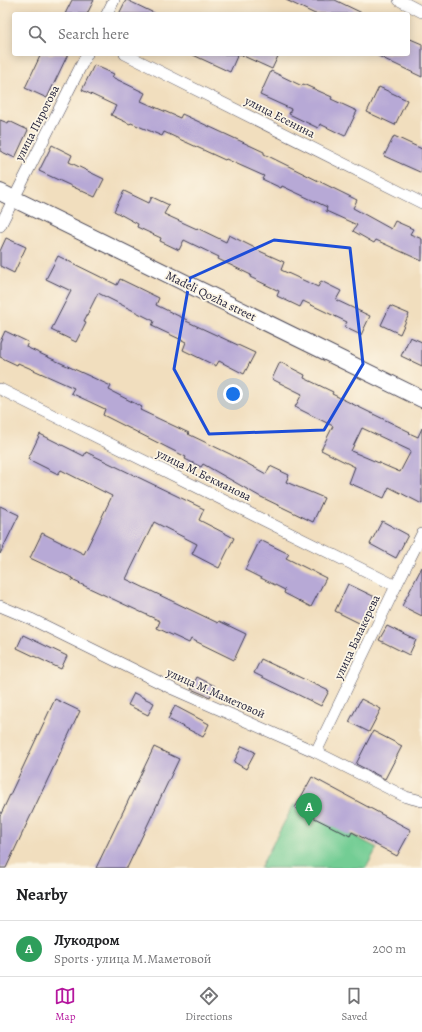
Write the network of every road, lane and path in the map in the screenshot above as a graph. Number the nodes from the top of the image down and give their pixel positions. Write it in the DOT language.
graph roads {
  1 [pos="114,0"];
  2 [pos="399,0"];
  3 [pos="108,12"];
  4 [pos="422,12"];
  5 [pos="86,56"];
  6 [pos="129,56"];
  7 [pos="7,195"];
  8 [pos="422,203"];
  9 [pos="0,226"];
  10 [pos="0,389"];
  11 [pos="422,399"];
  12 [pos="422,534"];
  13 [pos="396,586"];
  14 [pos="0,606"];
  15 [pos="316,752"];
  16 [pos="422,801"];
  1 -- 3 [label="street"];
  2 -- 4 [label="street"];
  5 -- 7 [label="street, улица Пирогова"];
  6 -- 8 [label="street, улица Есенина"];
  7 -- 9 [label="street, улица Пирогова"];
  7 -- 11 [label="main road, Madeli Qozha street"];
  10 -- 13 [label="street, улица М.Бекманова"];
  12 -- 13 [label="street, улица Балакерева"];
  13 -- 15 [label="street, улица Балакерева"];
  14 -- 15 [label="street, улица М.Маметовой"];
  15 -- 16 [label="street, улица М.Маметовой"];
}
